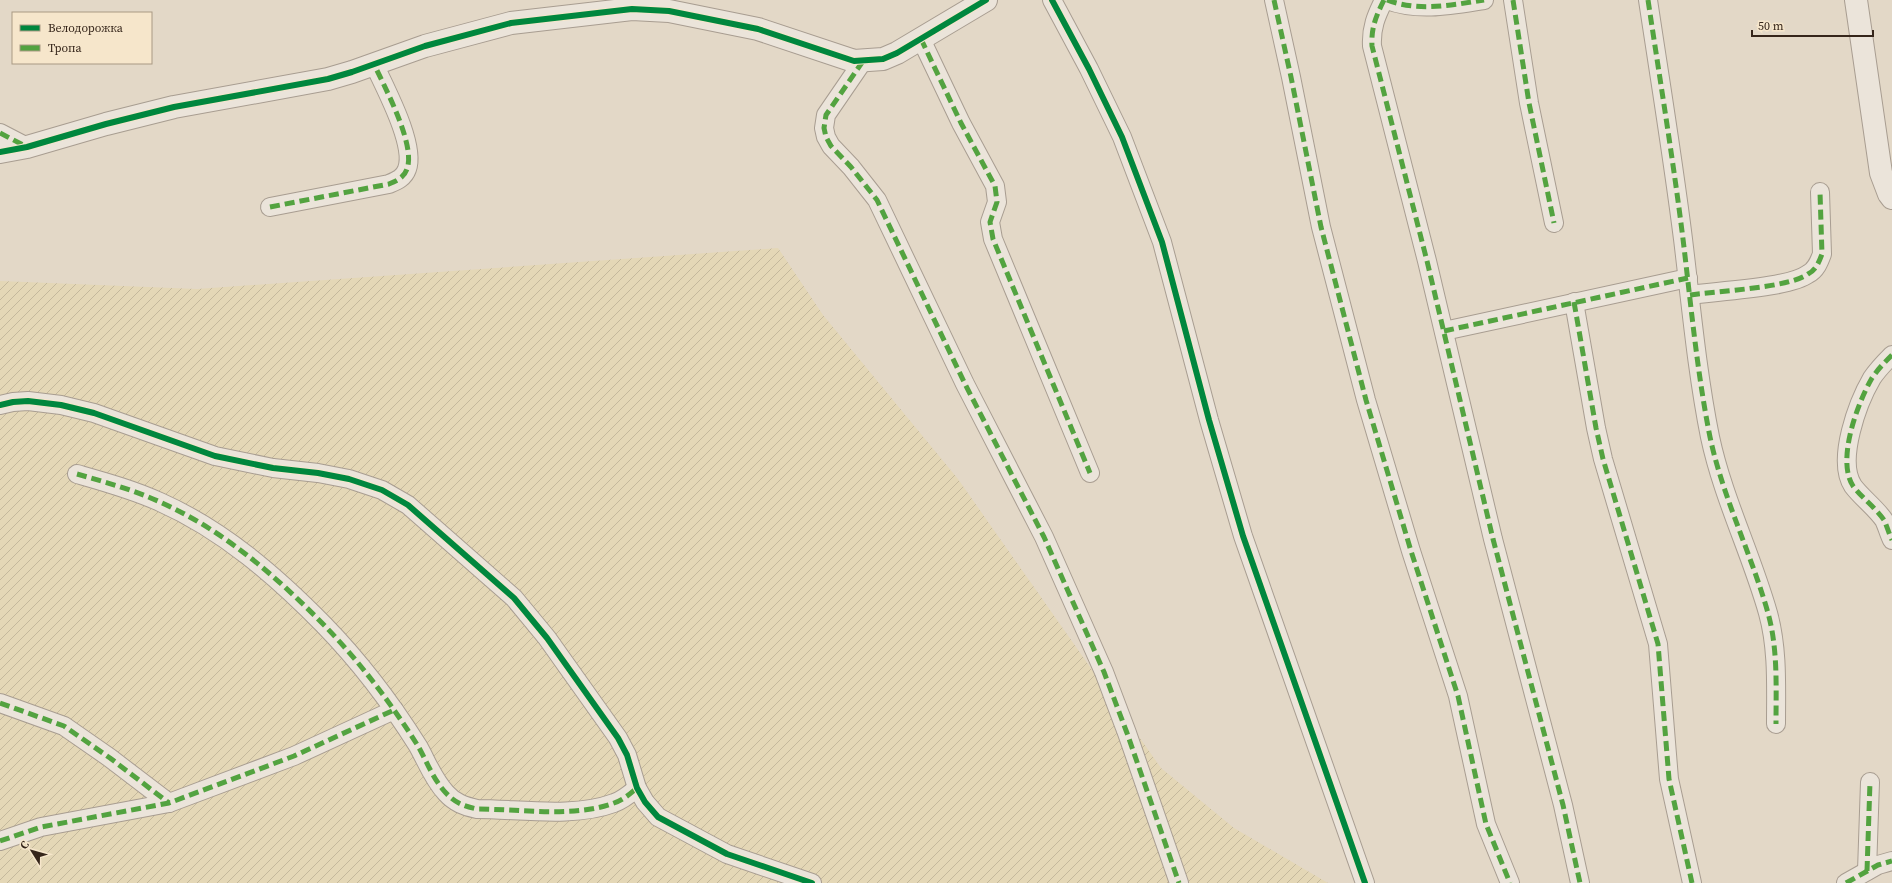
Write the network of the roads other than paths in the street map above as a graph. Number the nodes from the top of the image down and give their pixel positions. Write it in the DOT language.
graph roads {
  1 [pos="986,0"];
  2 [pos="1052,0"];
  3 [pos="1274,0"];
  4 [pos="1384,0"];
  5 [pos="1388,0"];
  6 [pos="1484,0"];
  7 [pos="1513,0"];
  8 [pos="1648,0"];
  9 [pos="1856,0"];
  10 [pos="921,39"];
  11 [pos="863,61"];
  12 [pos="374,64"];
  13 [pos="0,134"];
  14 [pos="27,147"];
  15 [pos="0,152"];
  16 [pos="1820,192"];
  17 [pos="1892,198"];
  18 [pos="270,207"];
  19 [pos="1554,223"];
  20 [pos="1689,286"];
  21 [pos="1574,302"];
  22 [pos="1444,331"];
  23 [pos="1892,355"];
  24 [pos="0,405"];
  25 [pos="1090,473"];
  26 [pos="77,474"];
  27 [pos="1892,540"];
  28 [pos="0,703"];
  29 [pos="394,710"];
  30 [pos="1776,724"];
  31 [pos="1870,782"];
  32 [pos="637,788"];
  33 [pos="169,803"];
  34 [pos="0,840"];
  35 [pos="1892,861"];
  36 [pos="1867,871"];
  37 [pos="812,883"];
  38 [pos="1179,883"];
  39 [pos="1365,883"];
  40 [pos="1510,883"];
  41 [pos="1580,883"];
  42 [pos="1692,883"];
  43 [pos="1846,883"];
  1 -- 10 [label="street"];
  2 -- 39 [label="street"];
  3 -- 40 [label="street"];
  4 -- 22 [label="street"];
  5 -- 6 [label="street"];
  7 -- 19 [label="street"];
  8 -- 20 [label="street"];
  9 -- 17 [label="street"];
  10 -- 11 [label="street"];
  10 -- 25 [label="street"];
  11 -- 12 [label="street"];
  11 -- 38 [label="street"];
  12 -- 14 [label="street"];
  12 -- 18 [label="street"];
  13 -- 14 [label="street"];
  14 -- 15 [label="street"];
  16 -- 20 [label="street"];
  20 -- 21 [label="street"];
  20 -- 30 [label="street"];
  21 -- 22 [label="street"];
  21 -- 42 [label="street"];
  22 -- 41 [label="street"];
  23 -- 27 [label="street"];
  24 -- 32 [label="street"];
  26 -- 29 [label="street"];
  28 -- 33 [label="street"];
  29 -- 32 [label="street"];
  29 -- 33 [label="street"];
  31 -- 36 [label="street"];
  32 -- 37 [label="street"];
  33 -- 34 [label="street"];
  35 -- 36 [label="street"];
  36 -- 43 [label="street"];
}
